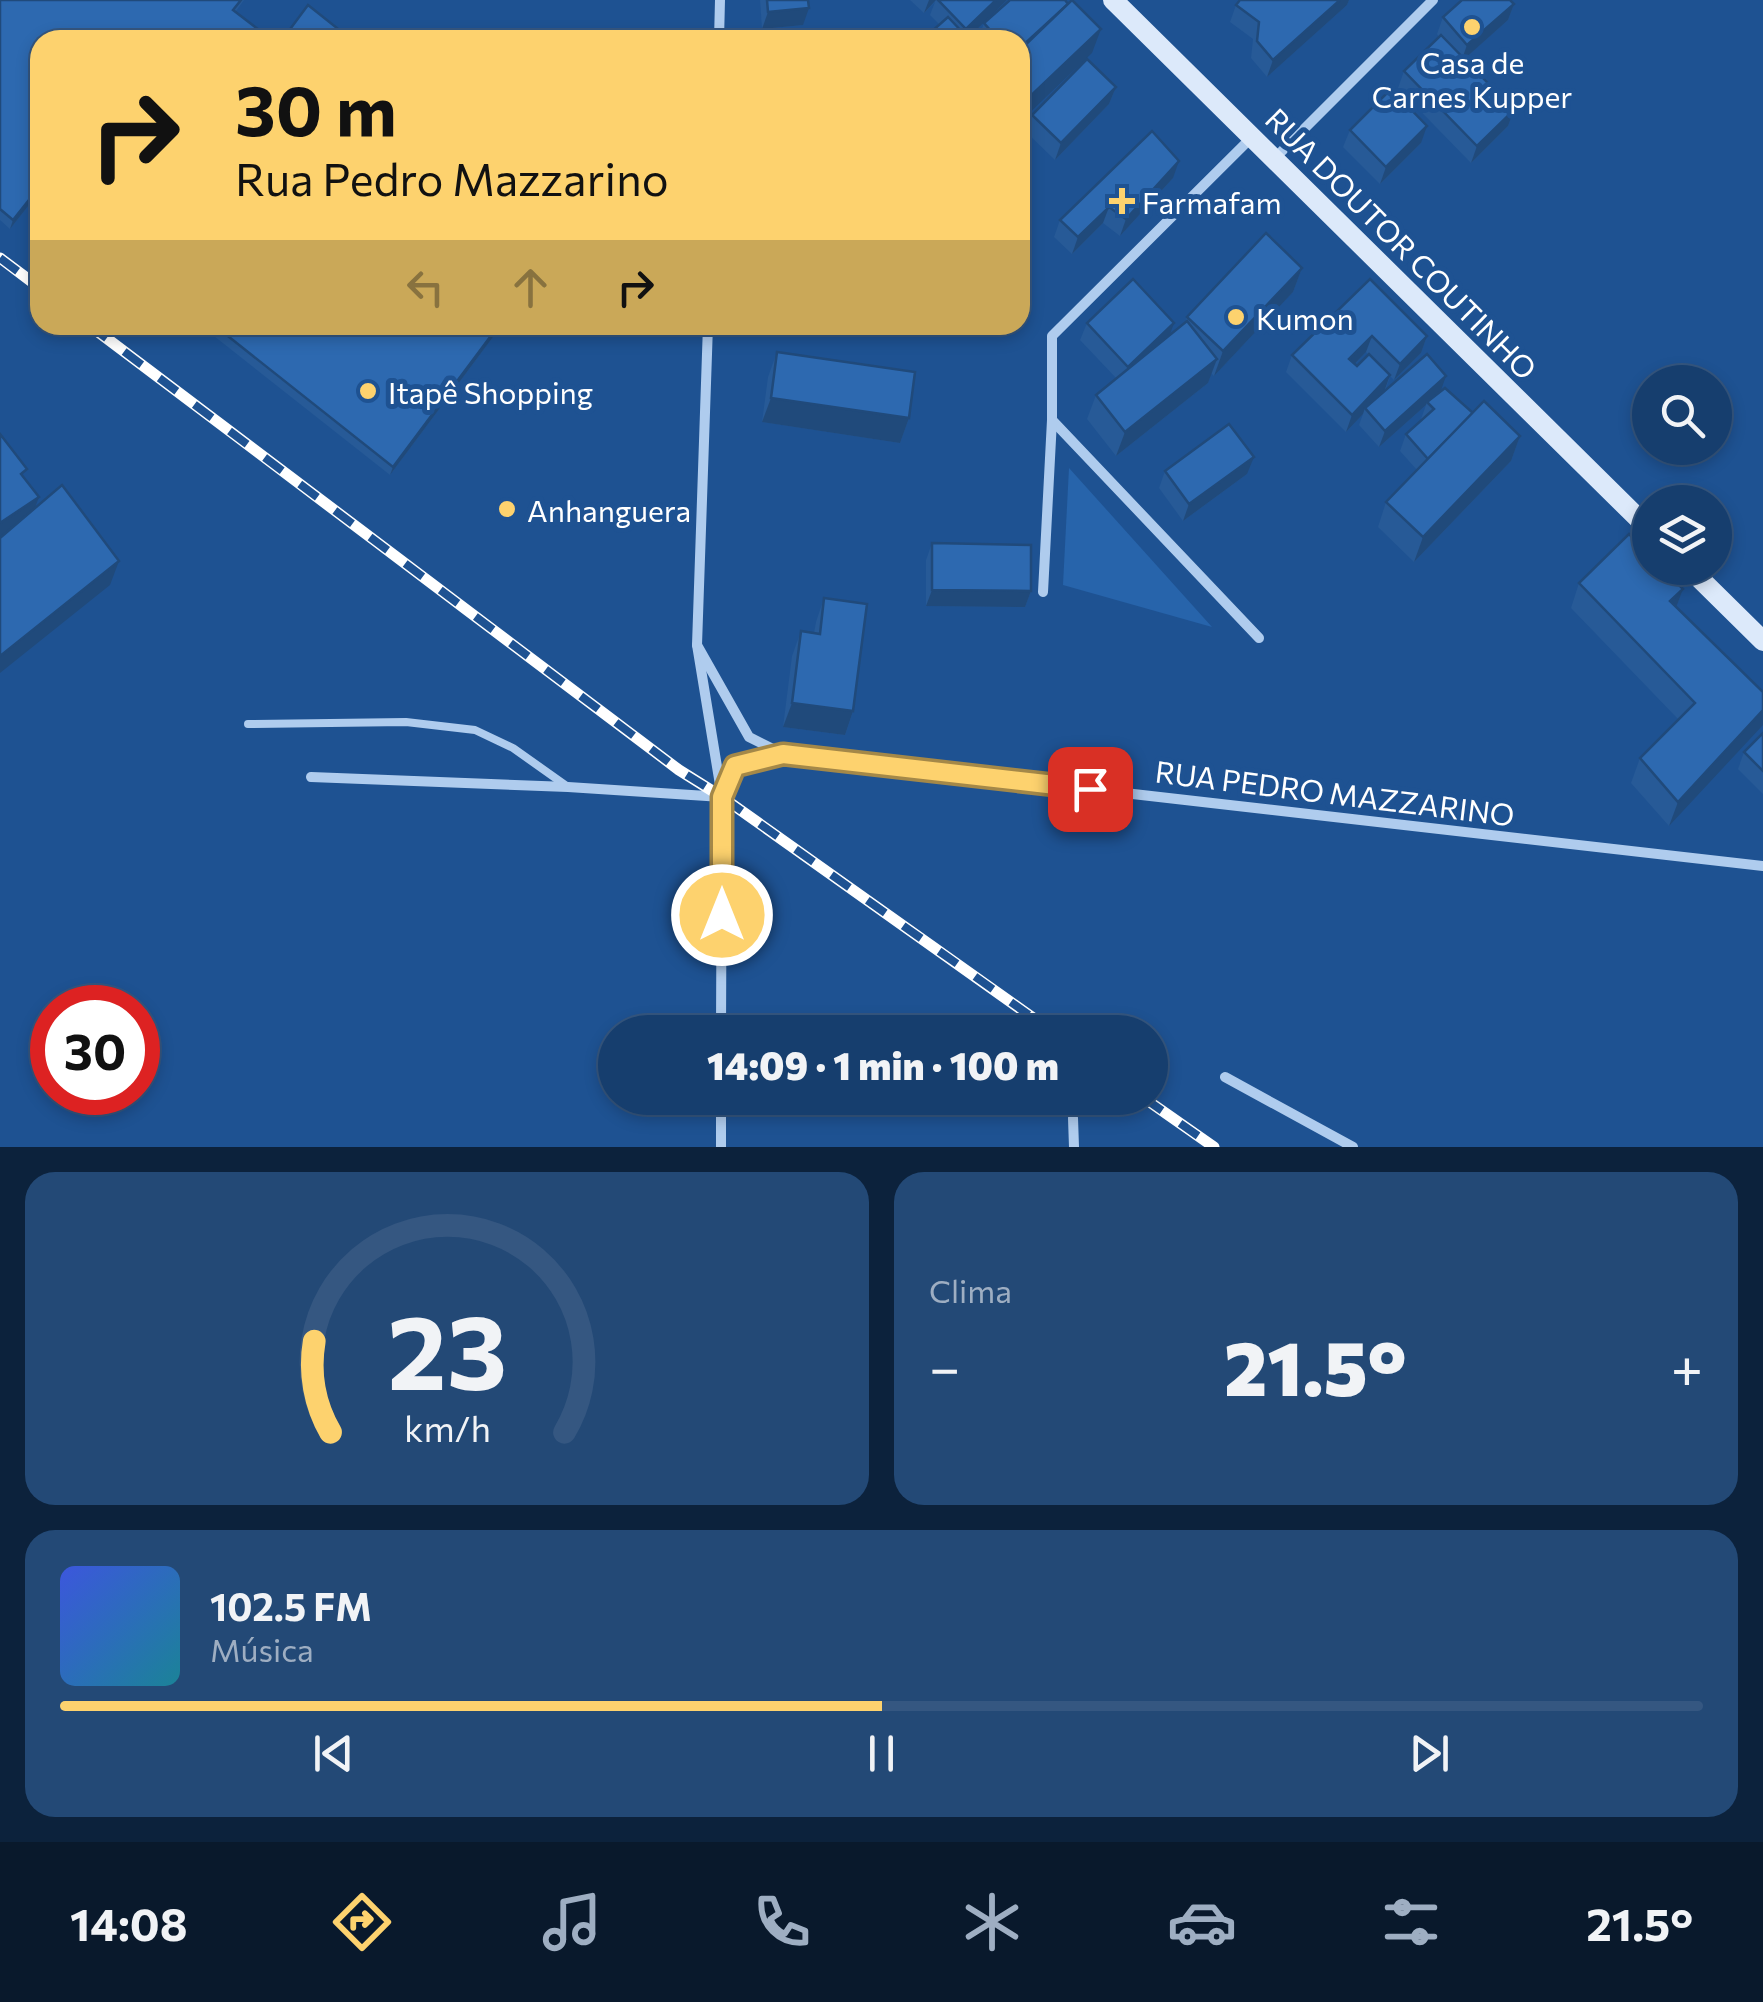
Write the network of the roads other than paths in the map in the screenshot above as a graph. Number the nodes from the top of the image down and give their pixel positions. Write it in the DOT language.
graph roads {
  1 [pos="720,0"];
  2 [pos="1113,0"];
  3 [pos="1433,0"];
  4 [pos="719,30"];
  5 [pos="1252,137"];
  6 [pos="1274,159"];
  7 [pos="708,335"];
  8 [pos="1052,420"];
  9 [pos="1632,512"];
  10 [pos="1705,585"];
  11 [pos="1043,592"];
  12 [pos="1259,638"];
  13 [pos="1763,641"];
  14 [pos="697,644"];
  15 [pos="248,724"];
  16 [pos="783,754"];
  17 [pos="311,777"];
  18 [pos="568,786"];
  19 [pos="722,797"];
  20 [pos="1763,866"];
  21 [pos="721,1015"];
  22 [pos="1225,1077"];
  23 [pos="721,1115"];
  24 [pos="1073,1118"];
  25 [pos="721,1147"];
  26 [pos="1074,1147"];
  27 [pos="1352,1147"];
  1 -- 4 [label="street"];
  2 -- 5 [label="main road, RUA DOUTOR COUTINHO"];
  3 -- 6 [label="street"];
  5 -- 6 [label="main road, RUA DOUTOR COUTINHO"];
  5 -- 8 [label="street"];
  6 -- 9 [label="main road, RUA DOUTOR COUTINHO"];
  7 -- 14 [label="street"];
  8 -- 11 [label="street"];
  8 -- 12 [label="street"];
  10 -- 13 [label="main road"];
  14 -- 16 [label="street, RUA PEDRO MAZZARINO"];
  14 -- 19 [label="street"];
  15 -- 18 [label="lane"];
  16 -- 19 [label="street, RUA PEDRO MAZZARINO"];
  16 -- 20 [label="street, RUA PEDRO MAZZARINO"];
  17 -- 18 [label="street"];
  18 -- 19 [label="street"];
  19 -- 21 [label="street"];
  22 -- 27 [label="street"];
  23 -- 25 [label="street"];
  24 -- 26 [label="street"];
}
